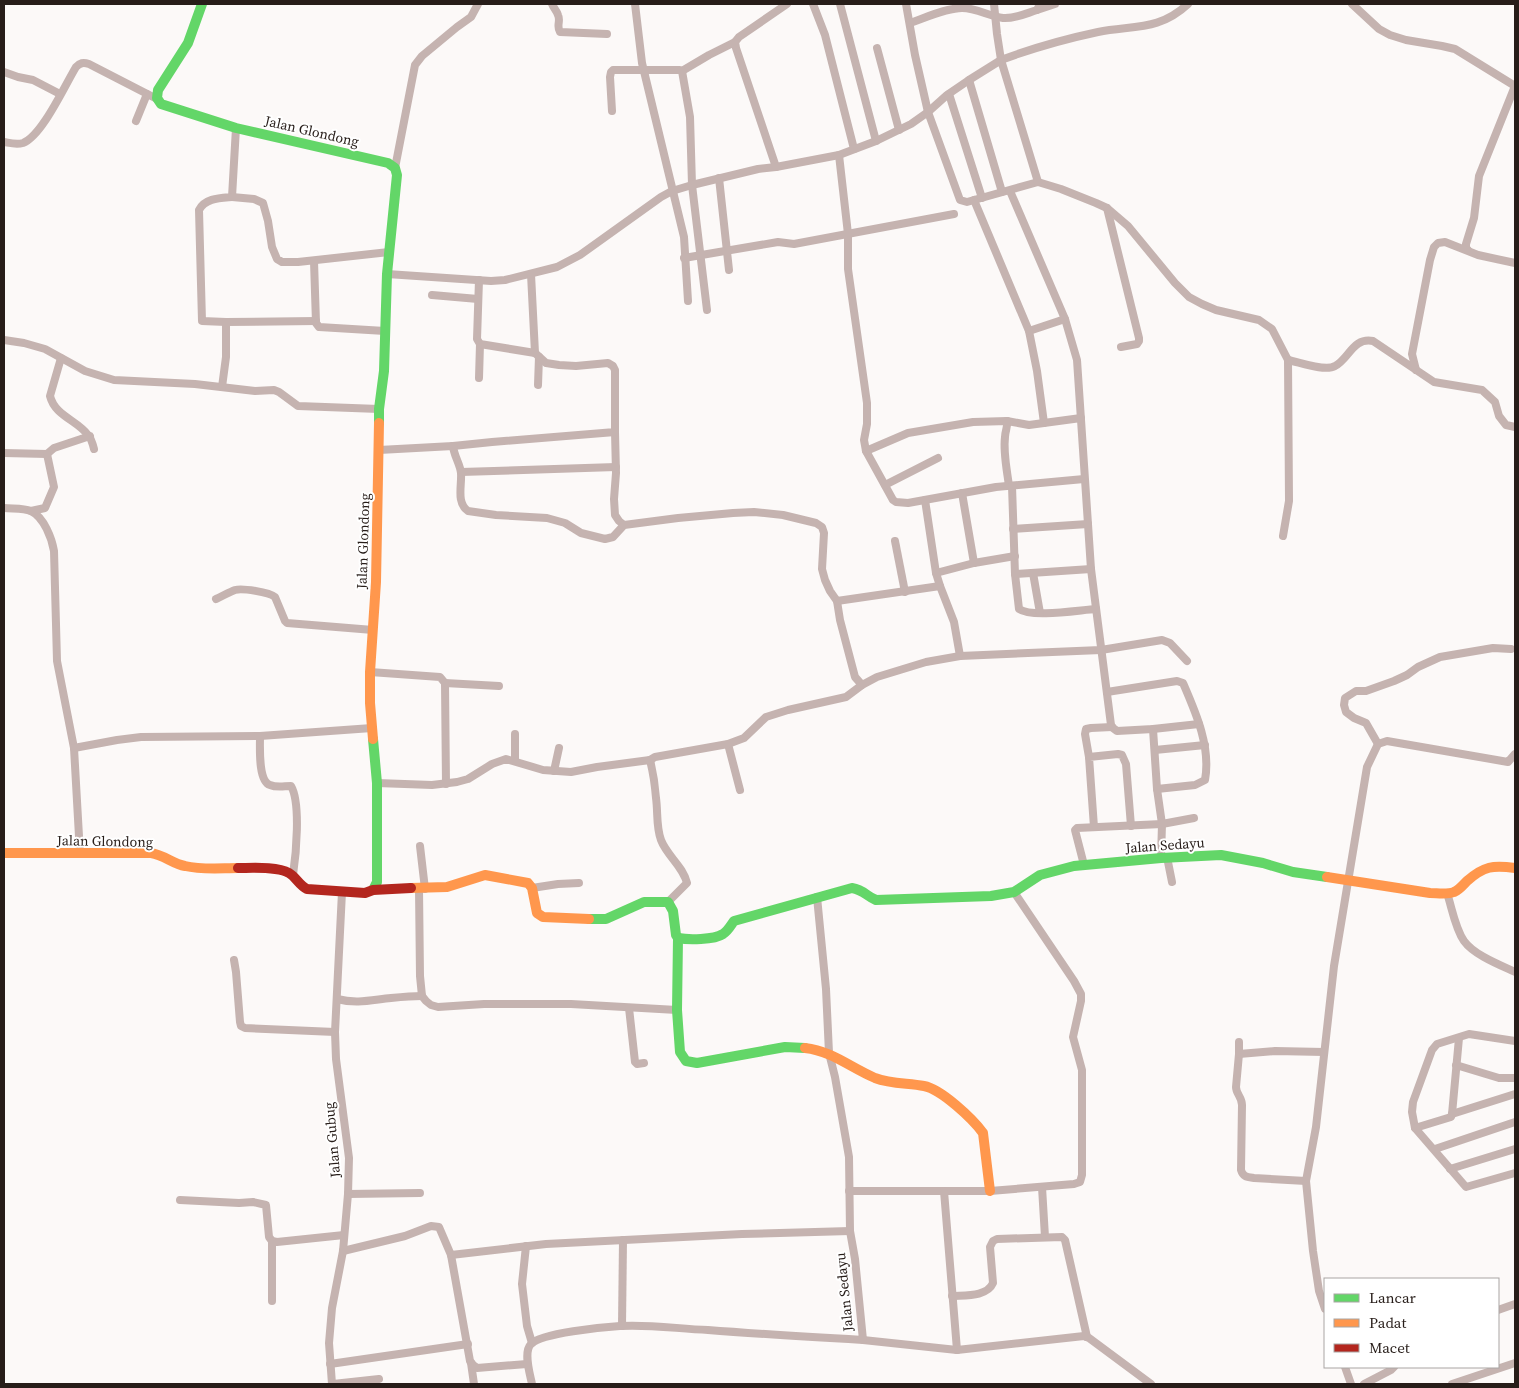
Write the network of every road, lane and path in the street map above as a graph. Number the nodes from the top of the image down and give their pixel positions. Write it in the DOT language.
graph roads {
  1 [pos="202,4"];
  2 [pos="478,4"];
  3 [pos="552,4"];
  4 [pos="635,4"];
  5 [pos="787,4"];
  6 [pos="814,4"];
  7 [pos="840,4"];
  8 [pos="906,4"];
  9 [pos="994,4"];
  10 [pos="1055,4"];
  11 [pos="1188,4"];
  12 [pos="1352,4"];
  13 [pos="1039,7"];
  14 [pos="995,16"];
  15 [pos="910,23"];
  16 [pos="607,34"];
  17 [pos="736,42"];
  18 [pos="877,48"];
  19 [pos="1002,60"];
  20 [pos="644,70"];
  21 [pos="682,71"];
  22 [pos="4,72"];
  23 [pos="969,80"];
  24 [pos="1515,86"];
  25 [pos="60,94"];
  26 [pos="146,94"];
  27 [pos="949,94"];
  28 [pos="157,99"];
  29 [pos="612,111"];
  30 [pos="928,112"];
  31 [pos="136,121"];
  32 [pos="236,128"];
  33 [pos="899,130"];
  34 [pos="876,141"];
  35 [pos="4,142"];
  36 [pos="854,149"];
  37 [pos="839,155"];
  38 [pos="776,167"];
  39 [pos="395,168"];
  40 [pos="719,178"];
  41 [pos="1038,182"];
  42 [pos="692,185"];
  43 [pos="1010,190"];
  44 [pos="672,191"];
  45 [pos="1002,192"];
  46 [pos="232,197"];
  47 [pos="978,199"];
  48 [pos="1107,208"];
  49 [pos="954,214"];
  50 [pos="848,234"];
  51 [pos="727,250"];
  52 [pos="1468,250"];
  53 [pos="390,252"];
  54 [pos="700,255"];
  55 [pos="684,258"];
  56 [pos="314,261"];
  57 [pos="1515,263"];
  58 [pos="729,270"];
  59 [pos="387,274"];
  60 [pos="531,274"];
  61 [pos="447,279"];
  62 [pos="479,280"];
  63 [pos="432,295"];
  64 [pos="446,296"];
  65 [pos="478,299"];
  66 [pos="688,301"];
  67 [pos="707,310"];
  68 [pos="1065,319"];
  69 [pos="316,320"];
  70 [pos="226,322"];
  71 [pos="385,331"];
  72 [pos="1029,331"];
  73 [pos="4,340"];
  74 [pos="480,344"];
  75 [pos="1121,347"];
  76 [pos="537,355"];
  77 [pos="61,358"];
  78 [pos="1288,360"];
  79 [pos="1416,370"];
  80 [pos="479,378"];
  81 [pos="538,385"];
  82 [pos="222,387"];
  83 [pos="379,409"];
  84 [pos="1081,418"];
  85 [pos="1007,421"];
  86 [pos="1044,423"];
  87 [pos="1515,427"];
  88 [pos="615,432"];
  89 [pos="90,436"];
  90 [pos="453,446"];
  91 [pos="94,449"];
  92 [pos="379,450"];
  93 [pos="866,451"];
  94 [pos="4,453"];
  95 [pos="47,454"];
  96 [pos="938,458"];
  97 [pos="616,467"];
  98 [pos="461,472"];
  99 [pos="1084,479"];
  100 [pos="885,485"];
  101 [pos="1010,486"];
  102 [pos="962,493"];
  103 [pos="924,500"];
  104 [pos="4,508"];
  105 [pos="31,511"];
  106 [pos="1088,524"];
  107 [pos="624,525"];
  108 [pos="1013,529"];
  109 [pos="1283,536"];
  110 [pos="895,542"];
  111 [pos="1014,556"];
  112 [pos="974,563"];
  113 [pos="1090,570"];
  114 [pos="936,573"];
  115 [pos="1033,573"];
  116 [pos="1015,574"];
  117 [pos="940,586"];
  118 [pos="905,592"];
  119 [pos="216,599"];
  120 [pos="837,601"];
  121 [pos="1096,609"];
  122 [pos="1040,613"];
  123 [pos="373,630"];
  124 [pos="1511,649"];
  125 [pos="1101,650"];
  126 [pos="960,656"];
  127 [pos="1187,661"];
  128 [pos="370,672"];
  129 [pos="445,683"];
  130 [pos="862,684"];
  131 [pos="499,686"];
  132 [pos="1107,692"];
  133 [pos="1199,724"];
  134 [pos="1112,727"];
  135 [pos="372,728"];
  136 [pos="1153,729"];
  137 [pos="515,734"];
  138 [pos="260,736"];
  139 [pos="728,744"];
  140 [pos="1378,744"];
  141 [pos="1205,746"];
  142 [pos="74,748"];
  143 [pos="559,748"];
  144 [pos="1155,750"];
  145 [pos="1515,754"];
  146 [pos="1089,757"];
  147 [pos="650,760"];
  148 [pos="515,761"];
  149 [pos="554,771"];
  150 [pos="377,783"];
  151 [pos="446,784"];
  152 [pos="1157,789"];
  153 [pos="740,790"];
  154 [pos="1194,818"];
  155 [pos="1162,824"];
  156 [pos="1130,826"];
  157 [pos="1094,827"];
  158 [pos="420,846"];
  159 [pos="4,853"];
  160 [pos="80,854"];
  161 [pos="1164,858"];
  162 [pos="1084,865"];
  163 [pos="1515,868"];
  164 [pos="293,875"];
  165 [pos="1347,880"];
  166 [pos="1172,882"];
  167 [pos="579,884"];
  168 [pos="532,888"];
  169 [pos="422,889"];
  170 [pos="373,890"];
  171 [pos="342,892"];
  172 [pos="1014,892"];
  173 [pos="1447,893"];
  174 [pos="817,897"];
  175 [pos="668,902"];
  176 [pos="678,938"];
  177 [pos="234,960"];
  178 [pos="1515,972"];
  179 [pos="422,996"];
  180 [pos="337,999"];
  181 [pos="630,1008"];
  182 [pos="677,1010"];
  183 [pos="335,1032"];
  184 [pos="1458,1038"];
  185 [pos="1515,1041"];
  186 [pos="1238,1042"];
  187 [pos="1324,1052"];
  188 [pos="829,1053"];
  189 [pos="1239,1054"];
  190 [pos="644,1063"];
  191 [pos="1456,1065"];
  192 [pos="1515,1078"];
  193 [pos="1515,1094"];
  194 [pos="1452,1114"];
  195 [pos="1515,1122"];
  196 [pos="1415,1128"];
  197 [pos="1435,1149"];
  198 [pos="1515,1149"];
  199 [pos="1450,1169"];
  200 [pos="1515,1173"];
  201 [pos="1306,1181"];
  202 [pos="1042,1187"];
  203 [pos="849,1191"];
  204 [pos="944,1191"];
  205 [pos="990,1191"];
  206 [pos="420,1193"];
  207 [pos="348,1194"];
  208 [pos="180,1200"];
  209 [pos="850,1232"];
  210 [pos="344,1235"];
  211 [pos="1045,1236"];
  212 [pos="623,1240"];
  213 [pos="272,1241"];
  214 [pos="526,1246"];
  215 [pos="343,1251"];
  216 [pos="451,1254"];
  217 [pos="952,1296"];
  218 [pos="272,1301"];
  219 [pos="1515,1304"];
  220 [pos="1324,1306"];
  221 [pos="1499,1310"];
  222 [pos="622,1326"];
  223 [pos="1086,1337"];
  224 [pos="863,1340"];
  225 [pos="468,1344"];
  226 [pos="532,1344"];
  227 [pos="957,1350"];
  228 [pos="471,1363"];
  229 [pos="1515,1363"];
  230 [pos="330,1364"];
  231 [pos="527,1364"];
  232 [pos="1345,1368"];
  233 [pos="1392,1368"];
  234 [pos="379,1379"];
  235 [pos="333,1384"];
  236 [pos="474,1384"];
  237 [pos="532,1384"];
  238 [pos="1151,1384"];
  239 [pos="1351,1384"];
  240 [pos="1364,1384"];
  241 [pos="1452,1384"];
  1 -- 28 [label="street"];
  2 -- 39 [label="street"];
  3 -- 16 [label="street"];
  4 -- 20 [label="street"];
  5 -- 17 [label="street"];
  6 -- 36 [label="street"];
  7 -- 34 [label="street"];
  8 -- 15 [label="street"];
  9 -- 14 [label="street"];
  10 -- 13 [label="street"];
  11 -- 19 [label="street"];
  12 -- 24 [label="street"];
  13 -- 14 [label="street"];
  14 -- 15 [label="street"];
  14 -- 19 [label="street"];
  15 -- 30 [label="street"];
  17 -- 21 [label="street"];
  17 -- 38 [label="street"];
  18 -- 33 [label="street"];
  19 -- 23 [label="street"];
  19 -- 41 [label="street"];
  20 -- 21 [label="street"];
  20 -- 29 [label="street"];
  20 -- 44 [label="street"];
  21 -- 42 [label="street"];
  22 -- 25 [label="street"];
  23 -- 27 [label="street"];
  23 -- 45 [label="street"];
  24 -- 52 [label="street"];
  25 -- 26 [label="street"];
  25 -- 35 [label="street"];
  26 -- 28 [label="street"];
  26 -- 31 [label="street"];
  27 -- 30 [label="street"];
  27 -- 47 [label="street"];
  28 -- 32 [label="street, Jalan Glondong"];
  30 -- 33 [label="street"];
  30 -- 47 [label="street"];
  32 -- 39 [label="street, Jalan Glondong"];
  32 -- 46 [label="street"];
  33 -- 34 [label="street"];
  34 -- 36 [label="street"];
  36 -- 37 [label="street"];
  37 -- 38 [label="street"];
  37 -- 50 [label="street"];
  38 -- 40 [label="street"];
  39 -- 53 [label="street, Jalan Glondong"];
  40 -- 42 [label="street"];
  40 -- 51 [label="street"];
  41 -- 43 [label="street"];
  41 -- 48 [label="street"];
  42 -- 44 [label="street"];
  42 -- 54 [label="street"];
  43 -- 45 [label="street"];
  43 -- 68 [label="street"];
  44 -- 55 [label="street"];
  44 -- 60 [label="street"];
  45 -- 47 [label="street"];
  46 -- 56 [label="street"];
  46 -- 70 [label="street"];
  47 -- 72 [label="street"];
  48 -- 75 [label="street"];
  48 -- 78 [label="street"];
  49 -- 50 [label="street"];
  50 -- 51 [label="street"];
  50 -- 93 [label="street"];
  51 -- 54 [label="street"];
  51 -- 58 [label="street"];
  52 -- 57 [label="street"];
  52 -- 79 [label="street"];
  53 -- 56 [label="street"];
  53 -- 59 [label="street, Jalan Glondong"];
  54 -- 55 [label="street"];
  54 -- 67 [label="street"];
  55 -- 66 [label="street"];
  56 -- 69 [label="street"];
  59 -- 61 [label="street"];
  59 -- 71 [label="street, Jalan Glondong"];
  60 -- 62 [label="street"];
  60 -- 76 [label="street"];
  61 -- 62 [label="street"];
  61 -- 64 [label="street"];
  62 -- 65 [label="street"];
  63 -- 64 [label="street"];
  64 -- 65 [label="street"];
  65 -- 74 [label="street"];
  68 -- 72 [label="street"];
  68 -- 84 [label="street"];
  69 -- 70 [label="street"];
  69 -- 71 [label="street"];
  70 -- 82 [label="street"];
  71 -- 83 [label="street, Jalan Glondong"];
  72 -- 86 [label="street"];
  73 -- 77 [label="street"];
  74 -- 76 [label="street"];
  74 -- 80 [label="street"];
  76 -- 81 [label="street"];
  76 -- 88 [label="street"];
  77 -- 82 [label="street"];
  77 -- 89 [label="street"];
  78 -- 79 [label="street"];
  78 -- 109 [label="street"];
  79 -- 87 [label="street"];
  82 -- 83 [label="street"];
  83 -- 92 [label="street, Jalan Glondong"];
  84 -- 86 [label="street"];
  84 -- 99 [label="street"];
  85 -- 86 [label="street"];
  85 -- 93 [label="street"];
  85 -- 101 [label="street"];
  88 -- 90 [label="street"];
  88 -- 97 [label="street"];
  89 -- 91 [label="street"];
  89 -- 95 [label="street"];
  90 -- 92 [label="street"];
  90 -- 98 [label="street"];
  92 -- 123 [label="street, Jalan Glondong"];
  93 -- 100 [label="street"];
  94 -- 95 [label="street"];
  95 -- 105 [label="street"];
  96 -- 100 [label="street"];
  97 -- 98 [label="street"];
  97 -- 107 [label="street"];
  98 -- 107 [label="street"];
  99 -- 101 [label="street"];
  99 -- 106 [label="street"];
  100 -- 103 [label="street"];
  101 -- 102 [label="street"];
  101 -- 108 [label="street"];
  102 -- 103 [label="street"];
  102 -- 112 [label="street"];
  103 -- 114 [label="street"];
  104 -- 105 [label="street"];
  105 -- 142 [label="street"];
  106 -- 108 [label="street"];
  106 -- 113 [label="street"];
  107 -- 120 [label="street"];
  108 -- 111 [label="street"];
  110 -- 118 [label="street"];
  111 -- 112 [label="street"];
  111 -- 116 [label="street"];
  112 -- 114 [label="street"];
  113 -- 115 [label="street"];
  113 -- 121 [label="street"];
  114 -- 117 [label="street"];
  115 -- 116 [label="street"];
  115 -- 122 [label="street"];
  116 -- 122 [label="street"];
  117 -- 118 [label="street"];
  117 -- 126 [label="street"];
  118 -- 120 [label="street"];
  119 -- 123 [label="street"];
  120 -- 130 [label="street"];
  121 -- 122 [label="street"];
  121 -- 125 [label="street"];
  123 -- 128 [label="street, Jalan Glondong"];
  124 -- 140 [label="street"];
  125 -- 126 [label="street"];
  125 -- 127 [label="street"];
  125 -- 132 [label="street"];
  126 -- 130 [label="street"];
  128 -- 129 [label="street"];
  128 -- 135 [label="street, Jalan Glondong"];
  129 -- 131 [label="street"];
  129 -- 151 [label="street"];
  130 -- 139 [label="street"];
  132 -- 133 [label="street"];
  132 -- 134 [label="street"];
  133 -- 136 [label="street"];
  133 -- 141 [label="street"];
  134 -- 136 [label="street"];
  134 -- 146 [label="street"];
  135 -- 138 [label="street"];
  135 -- 150 [label="street, Jalan Glondong"];
  136 -- 144 [label="street"];
  137 -- 148 [label="street"];
  138 -- 142 [label="street"];
  138 -- 164 [label="street"];
  139 -- 147 [label="street"];
  139 -- 153 [label="street"];
  140 -- 145 [label="street"];
  140 -- 165 [label="street"];
  141 -- 144 [label="street"];
  141 -- 152 [label="street"];
  142 -- 160 [label="street"];
  143 -- 149 [label="street"];
  144 -- 152 [label="street"];
  146 -- 156 [label="street"];
  146 -- 157 [label="street"];
  147 -- 149 [label="street"];
  147 -- 175 [label="street"];
  148 -- 149 [label="street"];
  148 -- 151 [label="street"];
  150 -- 151 [label="street"];
  150 -- 170 [label="street, Jalan Glondong"];
  152 -- 155 [label="street"];
  154 -- 155 [label="street"];
  155 -- 156 [label="street"];
  155 -- 161 [label="street"];
  156 -- 157 [label="street"];
  157 -- 162 [label="street"];
  158 -- 169 [label="street"];
  159 -- 160 [label="street, Jalan Glondong"];
  160 -- 164 [label="street, Jalan Glondong"];
  161 -- 162 [label="street, Jalan Sedayu"];
  161 -- 165 [label="street, Jalan Sedayu"];
  161 -- 166 [label="street"];
  162 -- 172 [label="street, Jalan Sedayu"];
  163 -- 173 [label="street"];
  164 -- 171 [label="street, Jalan Glondong"];
  165 -- 173 [label="street, Jalan Sedayu"];
  165 -- 187 [label="street"];
  167 -- 168 [label="street"];
  168 -- 169 [label="street"];
  168 -- 175 [label="street"];
  169 -- 170 [label="street"];
  169 -- 179 [label="street"];
  170 -- 171 [label="street, Jalan Glondong"];
  171 -- 180 [label="street, Jalan Gubug"];
  172 -- 174 [label="street, Jalan Sedayu"];
  172 -- 202 [label="street"];
  173 -- 178 [label="street"];
  174 -- 176 [label="street, Jalan Sedayu"];
  174 -- 188 [label="street, Jalan Sedayu"];
  175 -- 176 [label="street"];
  176 -- 182 [label="street"];
  177 -- 183 [label="street"];
  179 -- 180 [label="street"];
  179 -- 181 [label="street"];
  180 -- 183 [label="street, Jalan Gubug"];
  181 -- 182 [label="street"];
  181 -- 190 [label="street"];
  182 -- 188 [label="street"];
  183 -- 207 [label="street, Jalan Gubug"];
  184 -- 185 [label="street"];
  184 -- 191 [label="street"];
  184 -- 196 [label="street"];
  186 -- 189 [label="street"];
  187 -- 189 [label="street"];
  187 -- 201 [label="street"];
  188 -- 203 [label="street, Jalan Sedayu"];
  188 -- 205 [label="street"];
  189 -- 201 [label="street"];
  191 -- 192 [label="street"];
  191 -- 194 [label="street"];
  193 -- 194 [label="street"];
  194 -- 196 [label="street"];
  195 -- 197 [label="street"];
  196 -- 197 [label="street"];
  197 -- 199 [label="street"];
  198 -- 199 [label="street"];
  199 -- 200 [label="street"];
  201 -- 220 [label="street"];
  202 -- 205 [label="street"];
  202 -- 211 [label="street"];
  203 -- 204 [label="street"];
  203 -- 209 [label="street, Jalan Sedayu"];
  204 -- 205 [label="street"];
  204 -- 217 [label="street"];
  206 -- 207 [label="street"];
  207 -- 210 [label="street, Jalan Gubug"];
  208 -- 213 [label="street"];
  209 -- 212 [label="street"];
  209 -- 224 [label="street, Jalan Sedayu"];
  210 -- 213 [label="street"];
  210 -- 215 [label="street, Jalan Gubug"];
  211 -- 217 [label="street"];
  211 -- 223 [label="street"];
  212 -- 214 [label="street"];
  212 -- 222 [label="street"];
  213 -- 218 [label="street"];
  214 -- 216 [label="street"];
  214 -- 226 [label="street"];
  215 -- 216 [label="street"];
  215 -- 230 [label="street, Jalan Gubug"];
  216 -- 225 [label="street"];
  217 -- 227 [label="street"];
  219 -- 221 [label="street"];
  222 -- 224 [label="street, Jalan Sedayu"];
  222 -- 226 [label="street, Jalan Sedayu"];
  223 -- 227 [label="street"];
  223 -- 238 [label="street"];
  224 -- 227 [label="street"];
  225 -- 228 [label="street"];
  225 -- 230 [label="street"];
  226 -- 231 [label="street"];
  228 -- 231 [label="street"];
  228 -- 236 [label="street"];
  229 -- 241 [label="street"];
  230 -- 235 [label="street, Jalan Gubug"];
  231 -- 237 [label="street"];
  232 -- 239 [label="street"];
  233 -- 240 [label="street"];
  234 -- 235 [label="street"];
}
